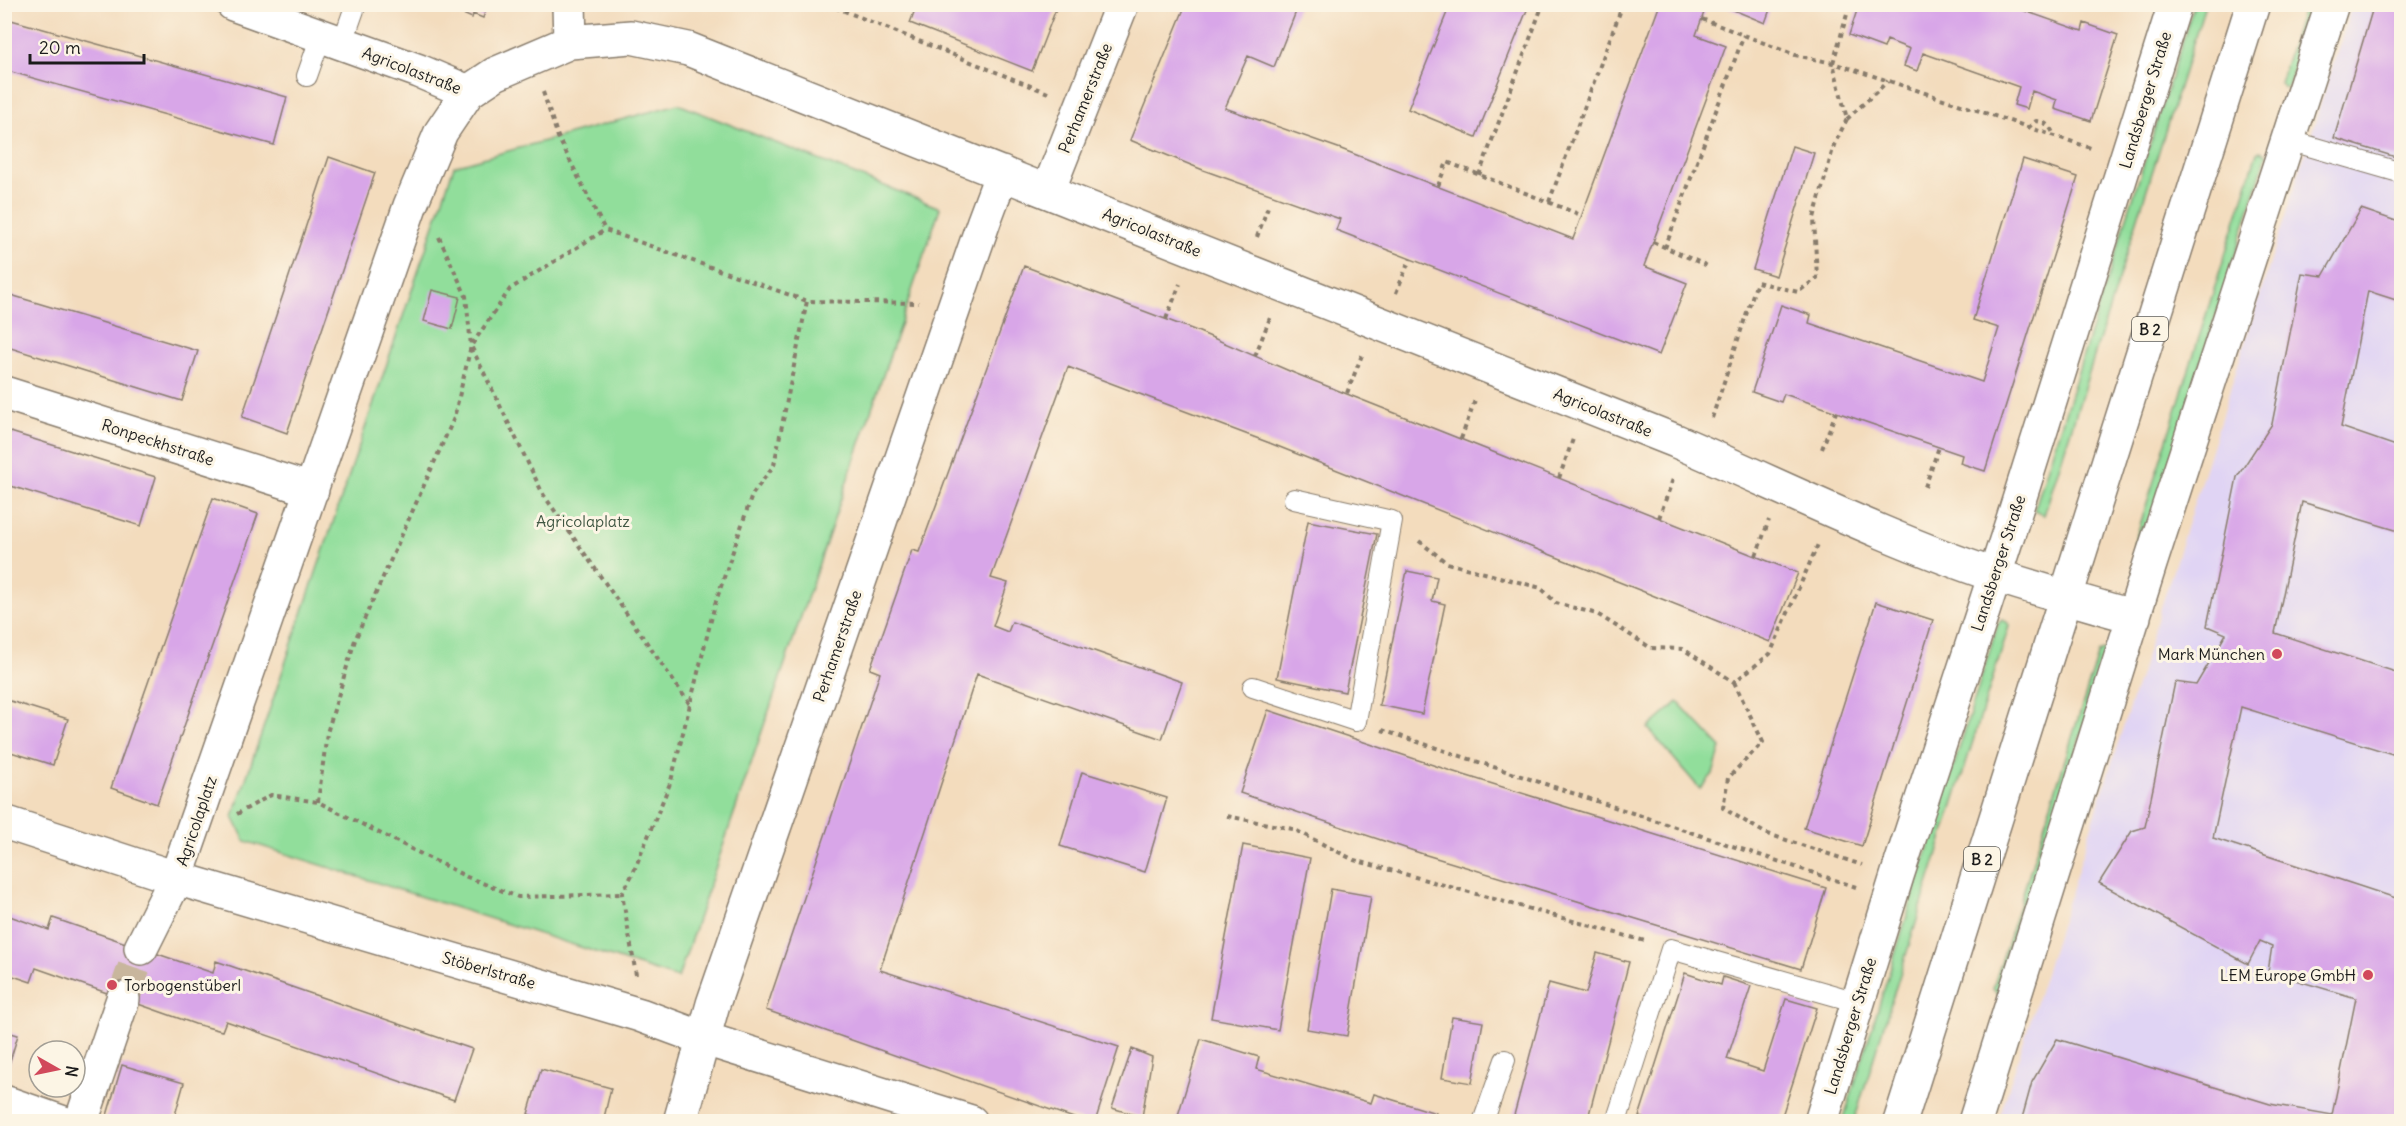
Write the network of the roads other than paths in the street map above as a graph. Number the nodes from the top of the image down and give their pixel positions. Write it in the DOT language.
graph roads {
  1 [pos="233,4"];
  2 [pos="356,4"];
  3 [pos="569,4"];
  4 [pos="1122,4"];
  5 [pos="2175,4"];
  6 [pos="2253,4"];
  7 [pos="2332,4"];
  8 [pos="332,40"];
  9 [pos="570,42"];
  10 [pos="307,76"];
  11 [pos="468,92"];
  12 [pos="2288,140"];
  13 [pos="1002,173"];
  14 [pos="2402,173"];
  15 [pos="1047,191"];
  16 [pos="4,393"];
  17 [pos="312,490"];
  18 [pos="1294,499"];
  19 [pos="1994,575"];
  20 [pos="2065,596"];
  21 [pos="2134,617"];
  22 [pos="1253,687"];
  23 [pos="4,822"];
  24 [pos="176,878"];
  25 [pos="141,948"];
  26 [pos="123,999"];
  27 [pos="1857,1002"];
  28 [pos="702,1038"];
  29 [pos="1505,1060"];
  30 [pos="4,1102"];
  31 [pos="61,1122"];
  32 [pos="81,1122"];
  33 [pos="680,1122"];
  34 [pos="971,1122"];
  35 [pos="1483,1122"];
  36 [pos="1616,1122"];
  37 [pos="1821,1122"];
  38 [pos="1900,1122"];
  39 [pos="1975,1122"];
  1 -- 8 [label="street, Agricolastraße"];
  2 -- 8 [label="lane"];
  3 -- 9 [label="street"];
  4 -- 15 [label="street, Perhamerstraße"];
  5 -- 19 [label="street, Landsberger Straße"];
  6 -- 20 [label="street, B 2"];
  7 -- 12 [label="street"];
  8 -- 10 [label="lane"];
  8 -- 11 [label="street, Agricolastraße"];
  9 -- 11 [label="street, Agricolastraße"];
  9 -- 13 [label="street, Agricolastraße"];
  11 -- 17 [label="street, Agricolaplatz"];
  12 -- 14 [label="lane"];
  12 -- 21 [label="street"];
  13 -- 15 [label="street, Agricolastraße"];
  13 -- 28 [label="street, Perhamerstraße"];
  15 -- 19 [label="street, Agricolastraße"];
  16 -- 17 [label="street, Ronpeckhstraße"];
  17 -- 24 [label="street, Agricolaplatz"];
  18 -- 22 [label="lane"];
  19 -- 20 [label="street, Agricolastraße"];
  19 -- 27 [label="street, Landsberger Straße"];
  20 -- 21 [label="street"];
  20 -- 38 [label="street, B 2"];
  21 -- 39 [label="street"];
  23 -- 24 [label="street, Stöberlstraße"];
  24 -- 25 [label="street, Agricolaplatz"];
  24 -- 28 [label="street, Stöberlstraße"];
  26 -- 32 [label="street"];
  27 -- 36 [label="lane"];
  27 -- 37 [label="street, Landsberger Straße"];
  28 -- 33 [label="street, Perhamerstraße"];
  28 -- 34 [label="street, Stöberlstraße"];
  29 -- 35 [label="lane"];
  30 -- 31 [label="street"];
}
